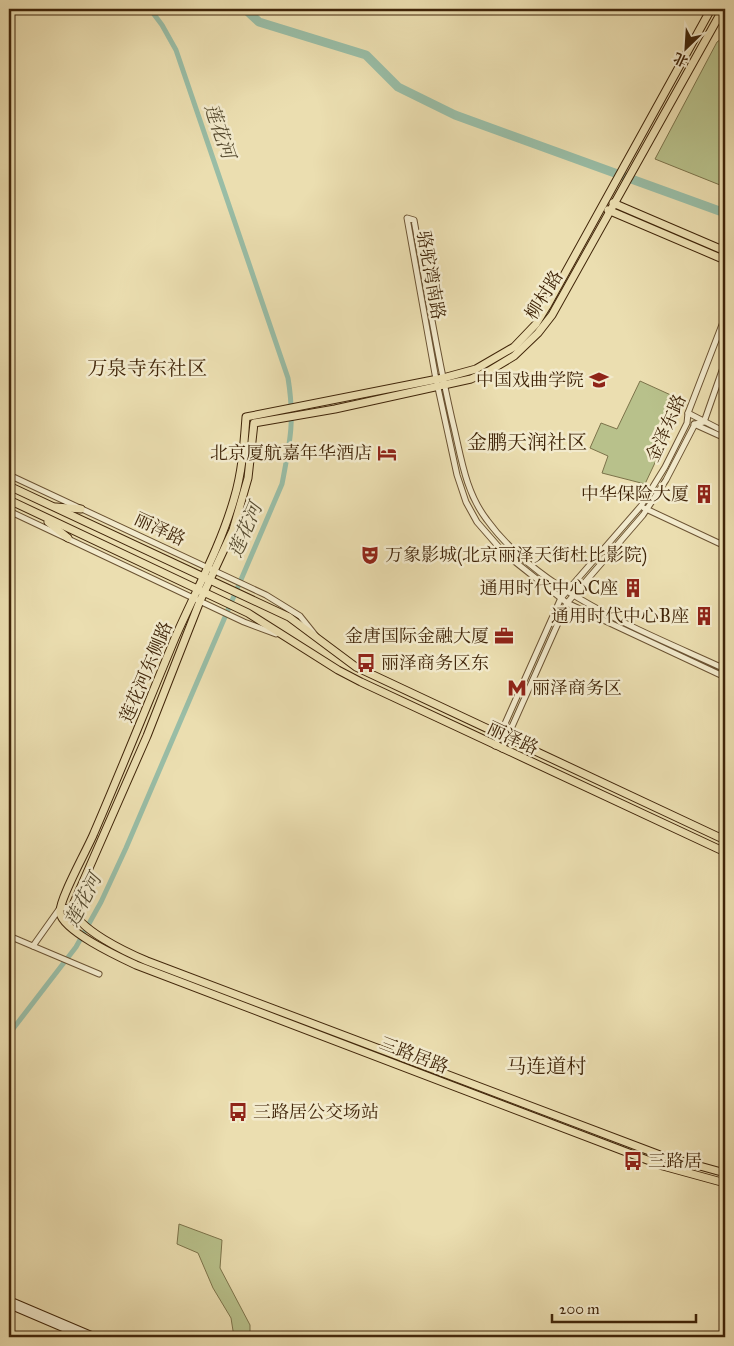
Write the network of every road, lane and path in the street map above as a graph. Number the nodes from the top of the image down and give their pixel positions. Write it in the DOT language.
graph roads {
  1 [pos="711,9"];
  2 [pos="723,9"];
  3 [pos="605,204"];
  4 [pos="616,204"];
  5 [pos="611,211"];
  6 [pos="725,251"];
  7 [pos="725,260"];
  8 [pos="725,317"];
  9 [pos="725,362"];
  10 [pos="440,383"];
  11 [pos="688,413"];
  12 [pos="246,417"];
  13 [pos="704,422"];
  14 [pos="254,423"];
  15 [pos="686,423"];
  16 [pos="695,424"];
  17 [pos="725,432"];
  18 [pos="725,438"];
  19 [pos="9,475"];
  20 [pos="9,486"];
  21 [pos="9,500"];
  22 [pos="51,506"];
  23 [pos="641,506"];
  24 [pos="81,509"];
  25 [pos="647,510"];
  26 [pos="9,511"];
  27 [pos="38,514"];
  28 [pos="68,538"];
  29 [pos="725,546"];
  30 [pos="214,570"];
  31 [pos="211,580"];
  32 [pos="201,590"];
  33 [pos="566,592"];
  34 [pos="572,596"];
  35 [pos="561,598"];
  36 [pos="197,600"];
  37 [pos="567,603"];
  38 [pos="316,636"];
  39 [pos="294,640"];
  40 [pos="725,669"];
  41 [pos="725,677"];
  42 [pos="503,737"];
  43 [pos="498,747"];
  44 [pos="725,840"];
  45 [pos="725,852"];
  46 [pos="72,907"];
  47 [pos="60,908"];
  48 [pos="9,936"];
  49 [pos="33,946"];
  50 [pos="99,974"];
  51 [pos="725,1173"];
  52 [pos="725,1183"];
  53 [pos="9,1300"];
  54 [pos="9,1305"];
  55 [pos="84,1337"];
  56 [pos="96,1337"];
  1 -- 3 [label="main road, 柳村路"];
  2 -- 4 [label="main road, 柳村路"];
  3 -- 4 [label="main road"];
  3 -- 5 [label="main road"];
  3 -- 10 [label="main road, 柳村路"];
  4 -- 5 [label="main road, 柳村路"];
  4 -- 6 [label="main road"];
  5 -- 7 [label="main road"];
  5 -- 10 [label="main road, 柳村路"];
  8 -- 11 [label="street, 金泽东路"];
  9 -- 13 [label="street, 金泽东路"];
  10 -- 10 [label="street, 骆驼湾南路"];
  10 -- 12 [label="main road, 柳村路"];
  10 -- 14 [label="main road, 柳村路"];
  10 -- 33 [label="street, 骆驼湾南路"];
  10 -- 35 [label="street, 骆驼湾南路"];
  11 -- 13 [label="street"];
  11 -- 15 [label="street, 金泽东路"];
  12 -- 30 [label="main road, 莲花河东侧路"];
  13 -- 16 [label="street, 金泽东路"];
  13 -- 17 [label="street"];
  14 -- 30 [label="main road, 莲花河东侧路"];
  15 -- 16 [label="street"];
  15 -- 23 [label="street, 金泽东路"];
  16 -- 18 [label="street"];
  16 -- 25 [label="street, 金泽东路"];
  19 -- 24 [label="street, 丽泽路"];
  20 -- 22 [label="main road, 丽泽路"];
  21 -- 27 [label="main road, 丽泽路"];
  22 -- 24 [label="main road"];
  22 -- 31 [label="main road, 丽泽路"];
  23 -- 25 [label="street"];
  23 -- 33 [label="street, 金泽东路"];
  24 -- 30 [label="street, 丽泽路"];
  25 -- 29 [label="street"];
  25 -- 34 [label="street, 金泽东路"];
  26 -- 28 [label="street, 丽泽路"];
  27 -- 28 [label="main road"];
  27 -- 32 [label="main road, 丽泽路"];
  28 -- 36 [label="street, 丽泽路"];
  30 -- 31 [label="main road, 莲花河东侧路"];
  30 -- 38 [label="street, 丽泽路"];
  31 -- 32 [label="main road, 莲花河东侧路"];
  31 -- 38 [label="main road, 丽泽路"];
  32 -- 36 [label="main road, 莲花河东侧路"];
  32 -- 39 [label="main road, 丽泽路"];
  33 -- 34 [label="street, 骆驼湾南路"];
  33 -- 35 [label="street, 金泽东路"];
  34 -- 37 [label="street, 金泽东路"];
  34 -- 40 [label="street, 骆驼湾南路"];
  35 -- 37 [label="street, 骆驼湾南路"];
  35 -- 42 [label="street, 金泽东路"];
  36 -- 39 [label="street, 丽泽路"];
  36 -- 46 [label="main road, 莲花河东侧路"];
  36 -- 47 [label="main road, 莲花河东侧路"];
  37 -- 41 [label="street, 骆驼湾南路"];
  37 -- 42 [label="street, 金泽东路"];
  38 -- 42 [label="main road, 丽泽路"];
  39 -- 43 [label="main road, 丽泽路"];
  42 -- 43 [label="street, 金泽东路"];
  42 -- 44 [label="main road, 丽泽路"];
  43 -- 45 [label="main road, 丽泽路"];
  46 -- 47 [label="street"];
  46 -- 51 [label="main road, 三路居路"];
  47 -- 49 [label="street"];
  47 -- 52 [label="main road, 三路居路"];
  48 -- 49 [label="street"];
  49 -- 50 [label="street"];
  53 -- 56 [label="main road"];
  54 -- 55 [label="main road"];
}
